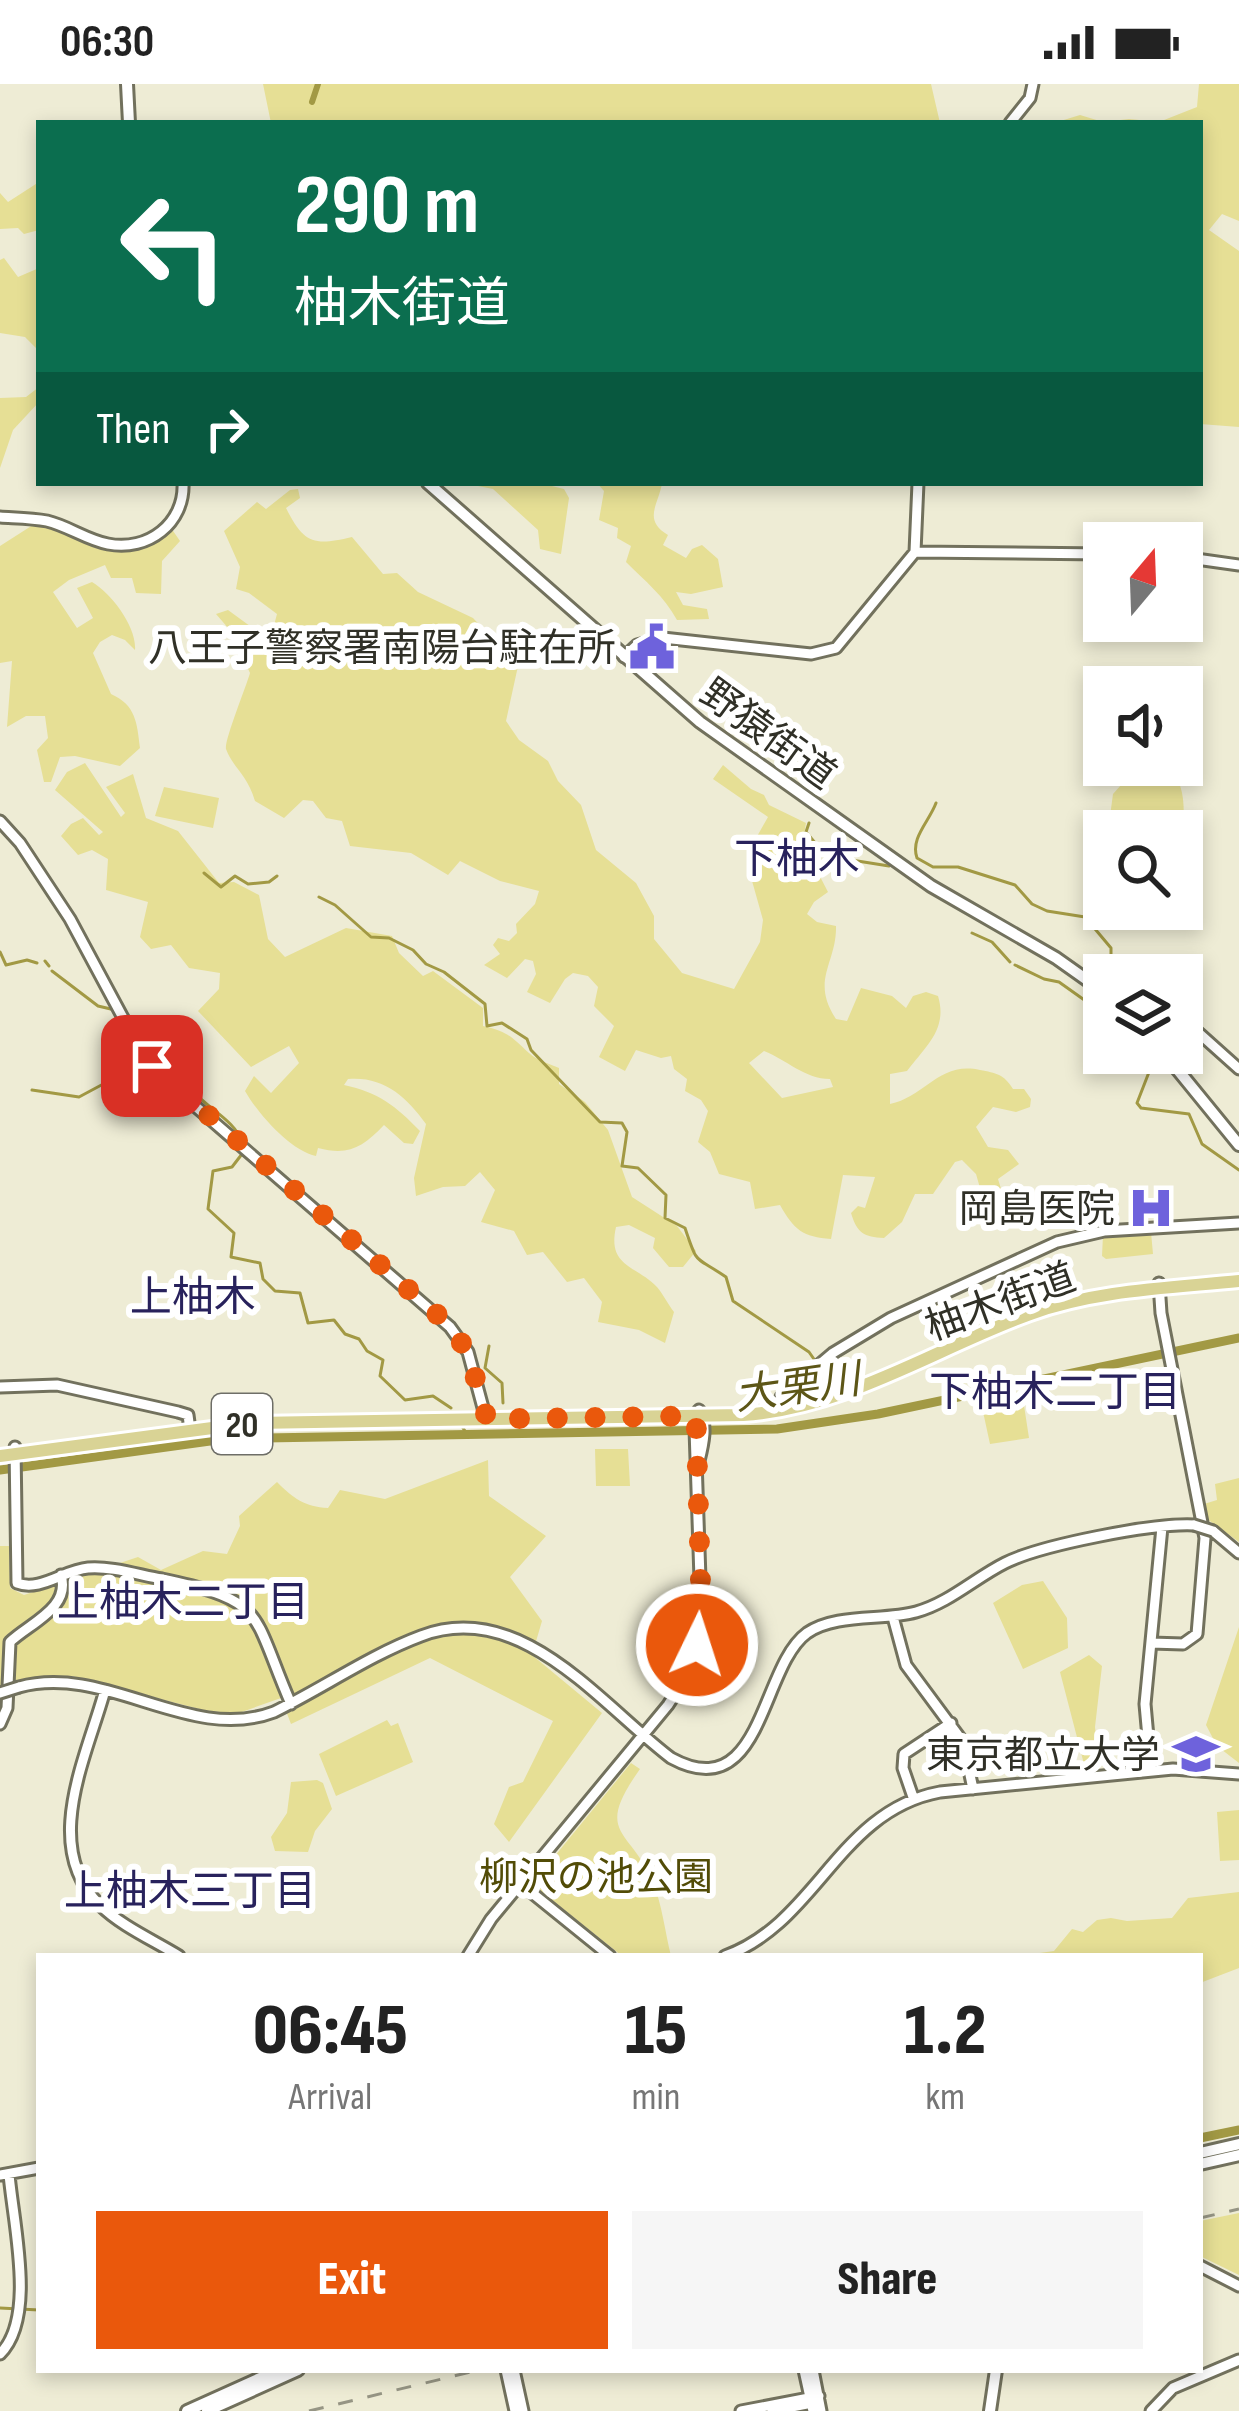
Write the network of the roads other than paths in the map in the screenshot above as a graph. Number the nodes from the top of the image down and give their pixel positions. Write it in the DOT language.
graph roads {
  1 [pos="130,84"];
  2 [pos="1033,84"];
  3 [pos="132,120"];
  4 [pos="1012,120"];
  5 [pos="183,486"];
  6 [pos="431,486"];
  7 [pos="441,486"];
  8 [pos="917,486"];
  9 [pos="0,517"];
  10 [pos="915,551"];
  11 [pos="1083,554"];
  12 [pos="1203,560"];
  13 [pos="1239,566"];
  14 [pos="627,655"];
  15 [pos="0,821"];
  16 [pos="1083,972"];
  17 [pos="1203,1037"];
  18 [pos="1239,1069"];
  19 [pos="1184,1074"];
  20 [pos="1186,1074"];
  21 [pos="1239,1134"];
  22 [pos="1239,1145"];
  23 [pos="1239,1223"];
  24 [pos="1239,1278"];
  25 [pos="1159,1286"];
  26 [pos="0,1388"];
  27 [pos="779,1405"];
  28 [pos="486,1416"];
  29 [pos="699,1425"];
  30 [pos="190,1427"];
  31 [pos="10,1457"];
  32 [pos="1162,1528"];
  33 [pos="1239,1553"];
  34 [pos="61,1575"];
  35 [pos="893,1617"];
  36 [pos="1151,1643"];
  37 [pos="105,1690"];
  38 [pos="0,1694"];
  39 [pos="291,1704"];
  40 [pos="0,1724"];
  41 [pos="951,1724"];
  42 [pos="643,1736"];
  43 [pos="1151,1772"];
  44 [pos="1239,1774"];
  45 [pos="973,1789"];
  46 [pos="913,1798"];
  47 [pos="521,1884"];
  48 [pos="174,1953"];
  49 [pos="469,1953"];
  50 [pos="606,1953"];
  51 [pos="731,1953"];
  52 [pos="1239,2144"];
  53 [pos="1203,2152"];
  54 [pos="1239,2155"];
  55 [pos="1203,2163"];
  56 [pos="36,2169"];
  57 [pos="5,2174"];
  58 [pos="1203,2268"];
  59 [pos="1239,2287"];
  60 [pos="0,2354"];
  61 [pos="1239,2360"];
  62 [pos="284,2373"];
  63 [pos="285,2373"];
  64 [pos="510,2373"];
  65 [pos="809,2373"];
  66 [pos="996,2373"];
  67 [pos="815,2403"];
  68 [pos="188,2411"];
  69 [pos="206,2411"];
  70 [pos="519,2411"];
  71 [pos="740,2411"];
  72 [pos="772,2411"];
  73 [pos="990,2411"];
  74 [pos="1151,2411"];
  1 -- 3 [label="main road"];
  2 -- 4 [label="street"];
  5 -- 9 [label="street"];
  6 -- 14 [label="main road, 野猿街道"];
  7 -- 14 [label="main road, 野猿街道"];
  8 -- 10 [label="street"];
  10 -- 11 [label="street"];
  10 -- 14 [label="street"];
  12 -- 13 [label="street"];
  14 -- 16 [label="main road, 野猿街道"];
  15 -- 28 [label="street"];
  17 -- 18 [label="street"];
  19 -- 22 [label="main road"];
  20 -- 21 [label="main road"];
  23 -- 27 [label="street"];
  24 -- 25 [label="main road, 柚木街道 / 20"];
  25 -- 27 [label="main road, 柚木街道 / 20"];
  25 -- 29 [label="main road, 柚木街道 / 20"];
  25 -- 36 [label="street"];
  26 -- 30 [label="street"];
  27 -- 29 [label="main road, 柚木街道 / 20"];
  28 -- 29 [label="main road, 柚木街道 / 20"];
  28 -- 30 [label="main road, 柚木街道 / 20"];
  29 -- 42 [label="street"];
  30 -- 31 [label="main road, 柚木街道 / 20"];
  31 -- 34 [label="street"];
  32 -- 33 [label="street, bridge"];
  32 -- 35 [label="street"];
  32 -- 36 [label="street"];
  34 -- 39 [label="street"];
  34 -- 40 [label="street"];
  35 -- 41 [label="street"];
  35 -- 42 [label="street"];
  36 -- 43 [label="street"];
  37 -- 38 [label="street, bridge"];
  37 -- 39 [label="street"];
  37 -- 48 [label="street"];
  39 -- 42 [label="street"];
  41 -- 45 [label="street"];
  41 -- 46 [label="street"];
  42 -- 47 [label="street"];
  43 -- 44 [label="street"];
  43 -- 45 [label="street"];
  45 -- 46 [label="street"];
  46 -- 51 [label="street"];
  47 -- 49 [label="street"];
  47 -- 50 [label="street"];
  52 -- 53 [label="main road"];
  54 -- 55 [label="main road"];
  56 -- 57 [label="street"];
  57 -- 60 [label="street"];
  58 -- 59 [label="street"];
  61 -- 74 [label="street"];
  62 -- 68 [label="main road"];
  63 -- 69 [label="main road"];
  64 -- 70 [label="street"];
  65 -- 67 [label="street"];
  66 -- 73 [label="main road"];
  67 -- 71 [label="street"];
  67 -- 72 [label="street"];
}
